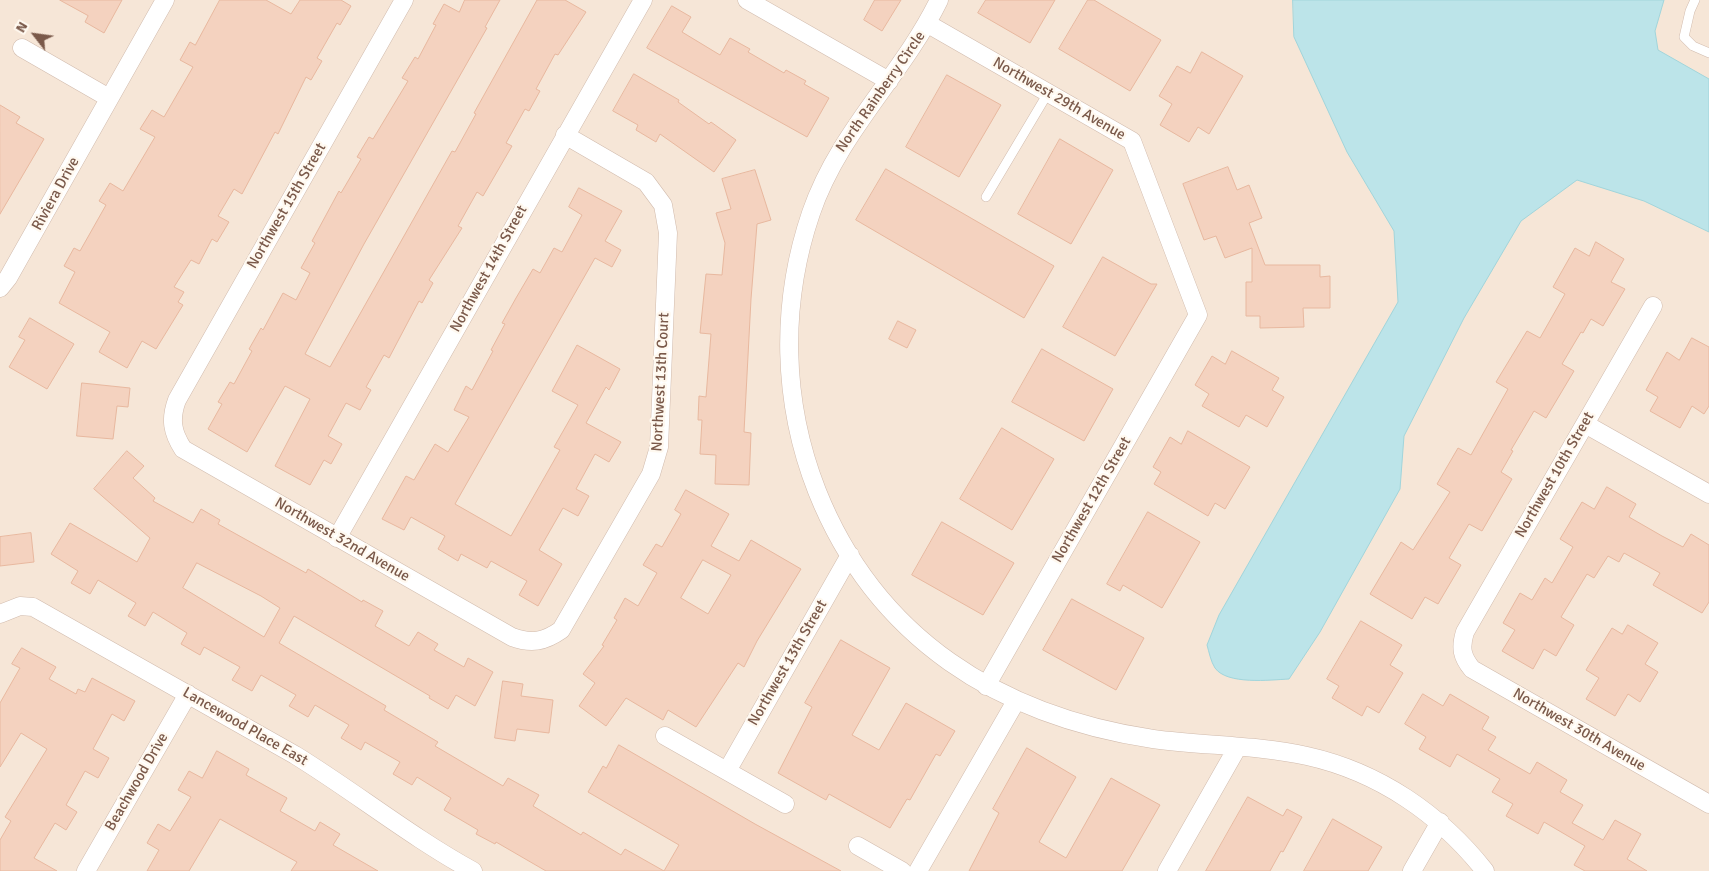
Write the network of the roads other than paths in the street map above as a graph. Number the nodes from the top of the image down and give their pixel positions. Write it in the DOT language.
graph roads {
  1 [pos="165,0"];
  2 [pos="404,0"];
  3 [pos="643,0"];
  4 [pos="746,0"];
  5 [pos="939,0"];
  6 [pos="1695,0"];
  7 [pos="928,24"];
  8 [pos="22,48"];
  9 [pos="1709,53"];
  10 [pos="889,80"];
  11 [pos="1048,93"];
  12 [pos="109,98"];
  13 [pos="564,135"];
  14 [pos="986,197"];
  15 [pos="0,288"];
  16 [pos="1653,306"];
  17 [pos="1198,315"];
  18 [pos="172,412"];
  19 [pos="1585,424"];
  20 [pos="1709,494"];
  21 [pos="337,538"];
  22 [pos="850,555"];
  23 [pos="4,611"];
  24 [pos="538,642"];
  25 [pos="1461,645"];
  26 [pos="986,686"];
  27 [pos="188,694"];
  28 [pos="1016,701"];
  29 [pos="666,736"];
  30 [pos="1237,748"];
  31 [pos="727,771"];
  32 [pos="785,804"];
  33 [pos="1709,804"];
  34 [pos="1440,822"];
  35 [pos="858,846"];
  36 [pos="86,871"];
  37 [pos="473,871"];
  38 [pos="902,871"];
  39 [pos="918,871"];
  40 [pos="1167,871"];
  41 [pos="1412,871"];
  42 [pos="1485,871"];
  1 -- 12 [label="street, Riviera Drive"];
  2 -- 18 [label="street, Northwest 15th Street"];
  3 -- 13 [label="street, Northwest 14th Street"];
  4 -- 10 [label="street"];
  5 -- 7 [label="street, North Rainberry Circle"];
  6 -- 9 [label="lane"];
  7 -- 10 [label="street, North Rainberry Circle"];
  7 -- 11 [label="street, Northwest 29th Avenue"];
  8 -- 12 [label="street"];
  10 -- 22 [label="street, North Rainberry Circle"];
  11 -- 14 [label="lane"];
  11 -- 17 [label="street, Northwest 29th Avenue"];
  12 -- 15 [label="street, Riviera Drive"];
  13 -- 21 [label="street, Northwest 14th Street"];
  13 -- 24 [label="street, Northwest 13th Court"];
  16 -- 19 [label="street, Northwest 10th Street"];
  17 -- 26 [label="street, Northwest 12th Street"];
  18 -- 21 [label="street, Northwest 32nd Avenue"];
  19 -- 20 [label="street"];
  19 -- 25 [label="street, Northwest 10th Street"];
  21 -- 24 [label="street, Northwest 32nd Avenue"];
  22 -- 26 [label="street, North Rainberry Circle"];
  22 -- 31 [label="street, Northwest 13th Street"];
  23 -- 27 [label="street, Lancewood Place East"];
  25 -- 33 [label="street, Northwest 30th Avenue"];
  26 -- 28 [label="street, North Rainberry Circle"];
  27 -- 36 [label="street, Beachwood Drive"];
  27 -- 37 [label="street, Lancewood Place East"];
  28 -- 30 [label="street, North Rainberry Circle"];
  28 -- 39 [label="street"];
  29 -- 31 [label="street"];
  30 -- 34 [label="street, North Rainberry Circle"];
  30 -- 40 [label="street"];
  31 -- 32 [label="street"];
  34 -- 41 [label="street"];
  34 -- 42 [label="street, North Rainberry Circle"];
  35 -- 38 [label="street"];
}
